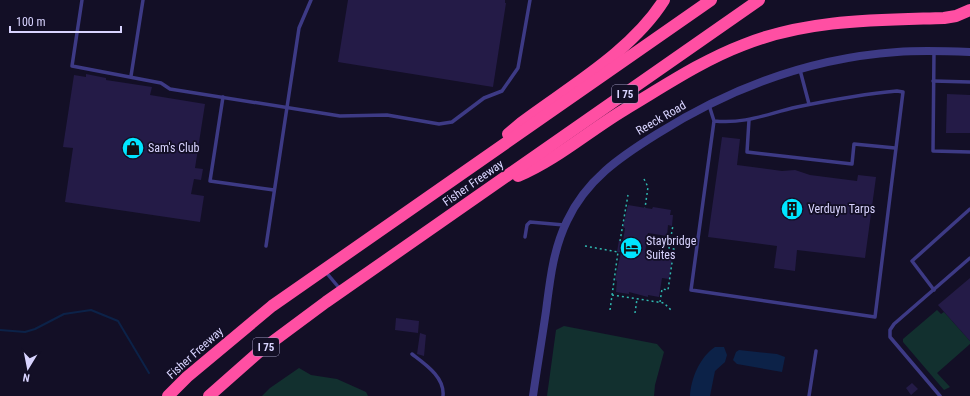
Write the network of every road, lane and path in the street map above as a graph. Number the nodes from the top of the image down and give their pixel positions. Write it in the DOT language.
graph roads {
  1 [pos="82,0"];
  2 [pos="143,0"];
  3 [pos="311,0"];
  4 [pos="530,0"];
  5 [pos="664,0"];
  6 [pos="711,0"];
  7 [pos="759,0"];
  8 [pos="970,10"];
  9 [pos="934,51"];
  10 [pos="970,52"];
  11 [pos="800,68"];
  12 [pos="131,76"];
  13 [pos="934,81"];
  14 [pos="970,82"];
  15 [pos="223,98"];
  16 [pos="808,104"];
  17 [pos="709,105"];
  18 [pos="287,107"];
  19 [pos="749,120"];
  20 [pos="714,121"];
  21 [pos="895,148"];
  22 [pos="970,152"];
  23 [pos="478,163"];
  24 [pos="644,179"];
  25 [pos="491,188"];
  26 [pos="274,190"];
  27 [pos="628,194"];
  28 [pos="645,208"];
  29 [pos="970,209"];
  30 [pos="565,225"];
  31 [pos="672,225"];
  32 [pos="525,237"];
  33 [pos="620,241"];
  34 [pos="266,246"];
  35 [pos="585,246"];
  36 [pos="970,258"];
  37 [pos="324,269"];
  38 [pos="934,290"];
  39 [pos="342,292"];
  40 [pos="612,295"];
  41 [pos="637,299"];
  42 [pos="660,302"];
  43 [pos="610,310"];
  44 [pos="671,310"];
  45 [pos="635,313"];
  46 [pos="816,350"];
  47 [pos="412,354"];
  48 [pos="938,395"];
  49 [pos="168,396"];
  50 [pos="209,396"];
  51 [pos="443,396"];
  52 [pos="533,396"];
  53 [pos="809,396"];
  1 -- 12 [label="lane"];
  2 -- 12 [label="lane"];
  3 -- 18 [label="lane"];
  4 -- 18 [label="lane"];
  5 -- 23 [label="highway"];
  6 -- 23 [label="highway, Fisher Freeway / I 75"];
  7 -- 25 [label="highway, Fisher Freeway / I 75"];
  8 -- 25 [label="highway"];
  9 -- 10 [label="street, Reeck Road"];
  9 -- 11 [label="street, Reeck Road"];
  9 -- 13 [label="lane"];
  11 -- 16 [label="lane"];
  11 -- 17 [label="street, Reeck Road"];
  12 -- 15 [label="lane"];
  13 -- 14 [label="lane"];
  13 -- 22 [label="lane"];
  15 -- 18 [label="lane"];
  15 -- 26 [label="lane"];
  16 -- 19 [label="lane"];
  16 -- 21 [label="lane"];
  17 -- 20 [label="lane"];
  17 -- 30 [label="street, Reeck Road"];
  18 -- 26 [label="lane"];
  19 -- 20 [label="lane"];
  19 -- 21 [label="lane"];
  20 -- 21 [label="lane"];
  23 -- 37 [label="highway, Fisher Freeway / I 75"];
  24 -- 28 [label="path"];
  25 -- 39 [label="highway, Fisher Freeway / I 75"];
  26 -- 34 [label="lane"];
  27 -- 33 [label="path"];
  29 -- 38 [label="lane"];
  30 -- 32 [label="lane"];
  30 -- 52 [label="street, Reeck Road"];
  31 -- 42 [label="path"];
  35 -- 40 [label="path"];
  36 -- 38 [label="lane"];
  37 -- 39 [label="lane"];
  37 -- 49 [label="highway, Fisher Freeway / I 75"];
  38 -- 48 [label="lane"];
  39 -- 50 [label="highway, Fisher Freeway / I 75"];
  40 -- 41 [label="path"];
  40 -- 43 [label="path"];
  41 -- 42 [label="path"];
  41 -- 45 [label="path"];
  42 -- 44 [label="path"];
  46 -- 53 [label="lane"];
  47 -- 51 [label="lane"];
}
